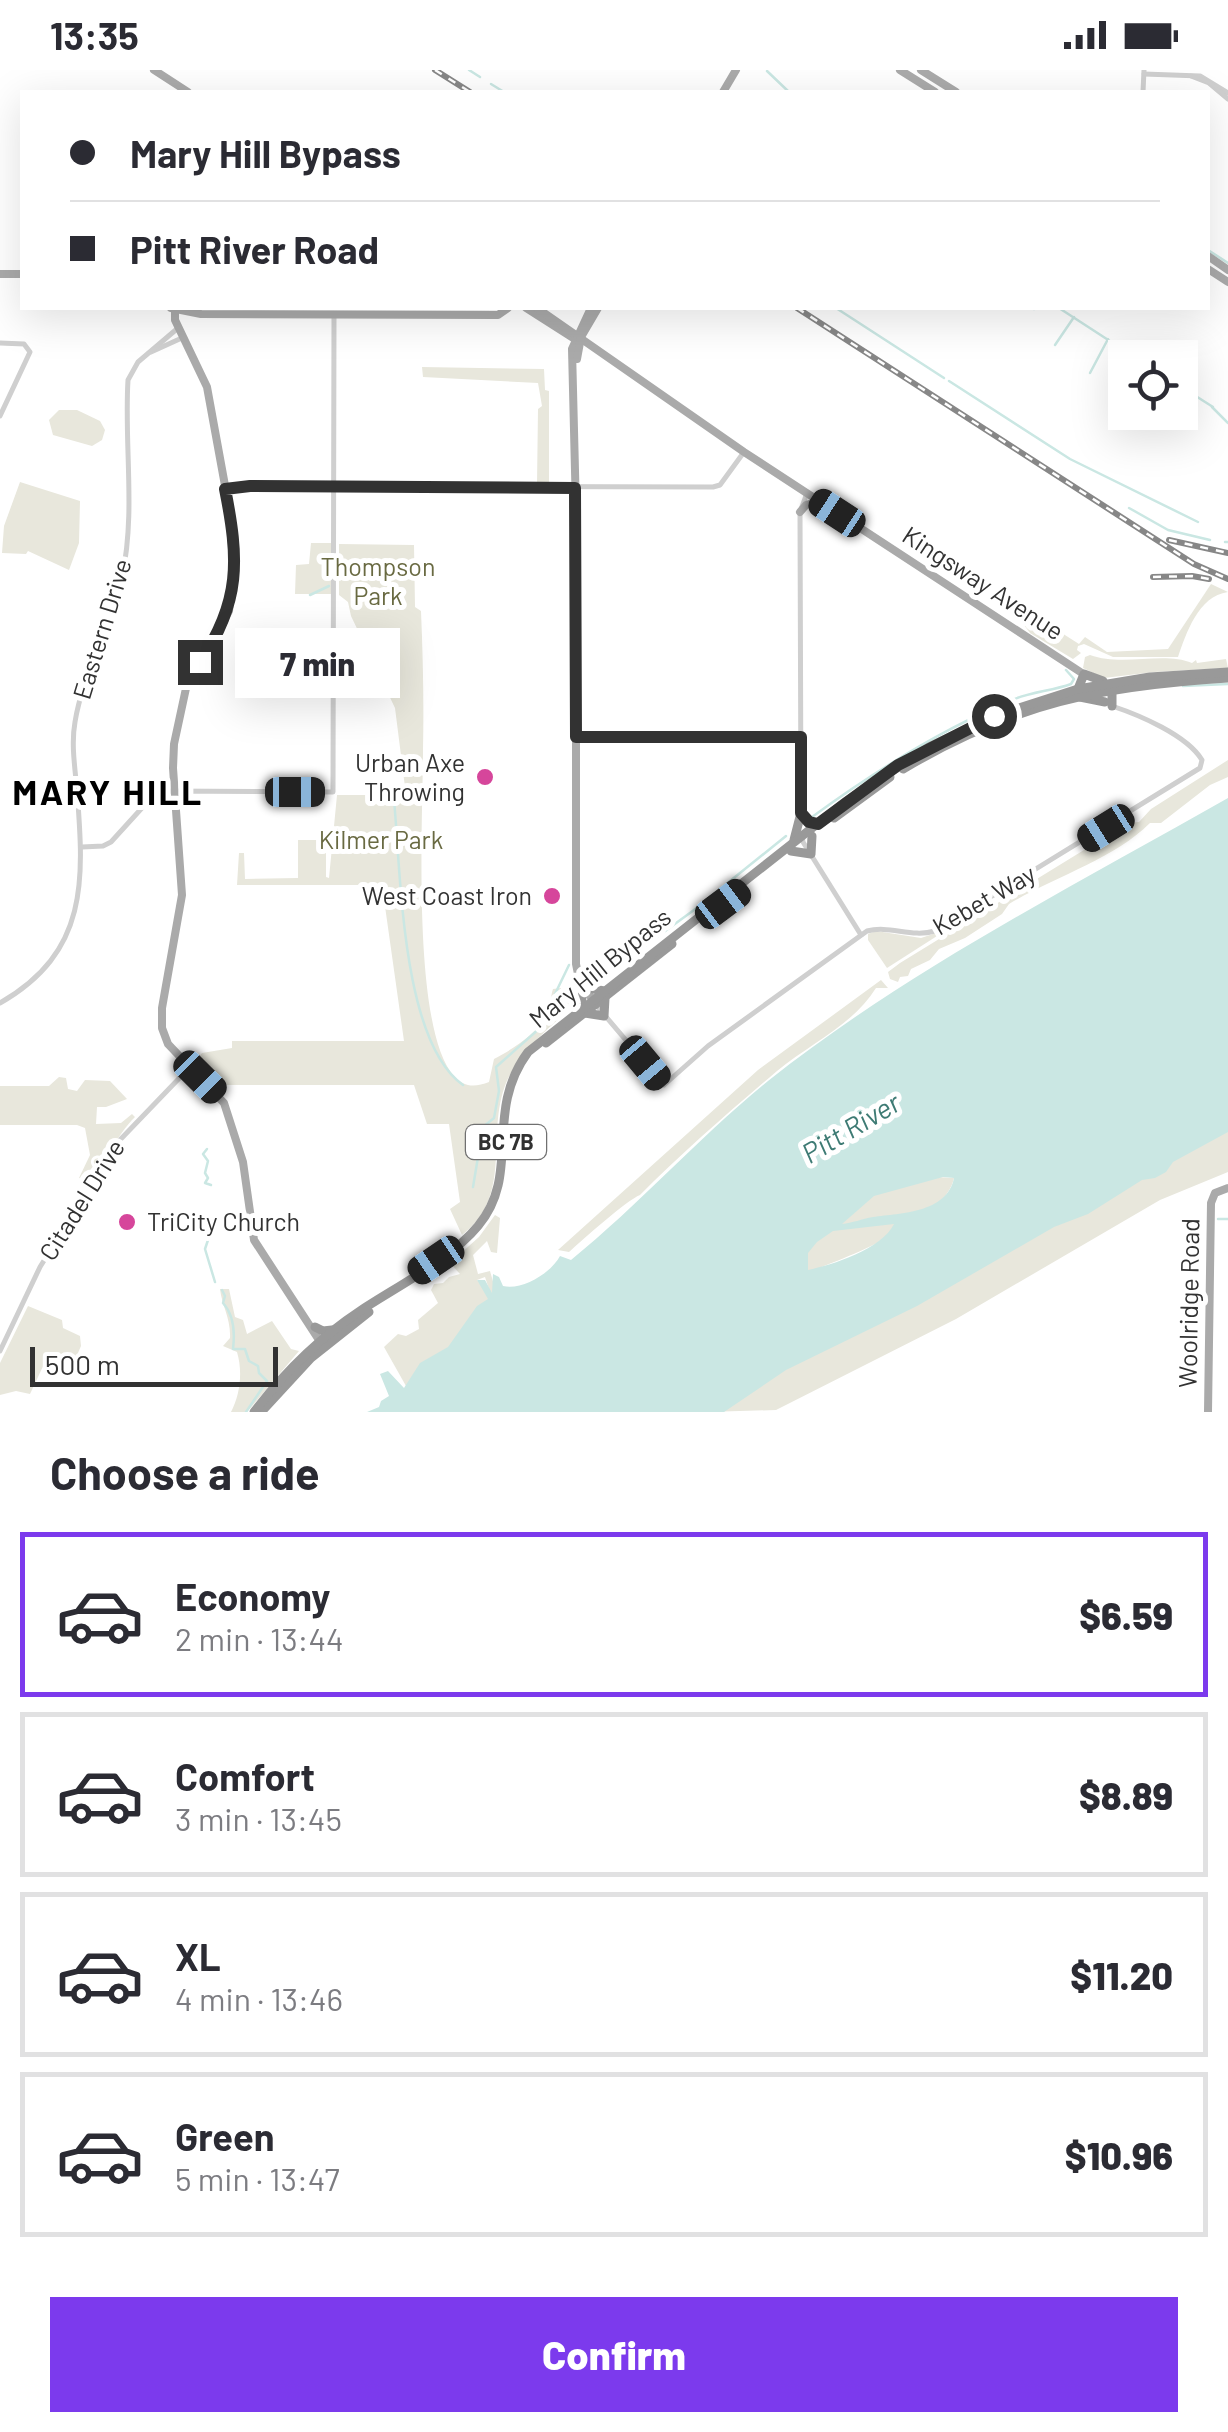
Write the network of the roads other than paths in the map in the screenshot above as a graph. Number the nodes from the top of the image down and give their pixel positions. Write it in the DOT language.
graph roads {
  1 [pos="154,70"];
  2 [pos="900,70"];
  3 [pos="921,70"];
  4 [pos="1144,72"];
  5 [pos="1188,75"];
  6 [pos="185,90"];
  7 [pos="933,90"];
  8 [pos="953,90"];
  9 [pos="1225,93"];
  10 [pos="173,310"];
  11 [pos="182,310"];
  12 [pos="481,310"];
  13 [pos="529,310"];
  14 [pos="539,310"];
  15 [pos="594,310"];
  16 [pos="334,316"];
  17 [pos="585,324"];
  18 [pos="179,327"];
  19 [pos="184,337"];
  20 [pos="574,340"];
  21 [pos="0,343"];
  22 [pos="591,348"];
  23 [pos="151,352"];
  24 [pos="0,416"];
  25 [pos="744,452"];
  26 [pos="334,486"];
  27 [pos="575,488"];
  28 [pos="225,489"];
  29 [pos="807,494"];
  30 [pos="819,501"];
  31 [pos="800,512"];
  32 [pos="1084,674"];
  33 [pos="1228,675"];
  34 [pos="1110,686"];
  35 [pos="1093,689"];
  36 [pos="1078,693"];
  37 [pos="1108,704"];
  38 [pos="576,737"];
  39 [pos="801,737"];
  40 [pos="1202,760"];
  41 [pos="174,792"];
  42 [pos="801,813"];
  43 [pos="818,824"];
  44 [pos="800,841"];
  45 [pos="82,847"];
  46 [pos="812,854"];
  47 [pos="862,935"];
  48 [pos="583,987"];
  49 [pos="599,998"];
  50 [pos="0,1003"];
  51 [pos="583,1011"];
  52 [pos="604,1016"];
  53 [pos="190,1067"];
  54 [pos="1228,1188"];
  55 [pos="313,1328"];
  56 [pos="335,1329"];
  57 [pos="319,1344"];
  58 [pos="0,1351"];
  59 [pos="258,1412"];
  60 [pos="1208,1412"];
  1 -- 6 [label="main road"];
  2 -- 7 [label="main road"];
  3 -- 8 [label="main road"];
  4 -- 5 [label="street"];
  5 -- 9 [label="street"];
  5 -- 9 [label="street"];
  10 -- 18 [label="main road"];
  11 -- 16 [label="main road"];
  12 -- 16 [label="main road"];
  13 -- 20 [label="main road, Kingsway Avenue"];
  14 -- 20 [label="main road, Kingsway Avenue"];
  15 -- 17 [label="main road"];
  16 -- 26 [label="street"];
  17 -- 20 [label="main road"];
  17 -- 20 [label="main road"];
  17 -- 22 [label="main road"];
  18 -- 19 [label="main road"];
  18 -- 23 [label="street, Eastern Drive"];
  19 -- 23 [label="street"];
  19 -- 28 [label="main road"];
  20 -- 22 [label="main road"];
  20 -- 22 [label="main road, Kingsway Avenue"];
  20 -- 27 [label="main road"];
  21 -- 24 [label="street"];
  22 -- 25 [label="main road, Kingsway Avenue"];
  23 -- 45 [label="street, Eastern Drive"];
  25 -- 27 [label="street"];
  25 -- 29 [label="main road, Kingsway Avenue"];
  26 -- 27 [label="street"];
  26 -- 28 [label="street"];
  26 -- 41 [label="street"];
  27 -- 38 [label="main road"];
  28 -- 41 [label="main road"];
  29 -- 30 [label="main road, Kingsway Avenue"];
  29 -- 31 [label="street"];
  30 -- 31 [label="main road"];
  30 -- 32 [label="main road, Kingsway Avenue"];
  31 -- 39 [label="street"];
  32 -- 34 [label="highway"];
  32 -- 35 [label="main road, Kingsway Avenue"];
  32 -- 36 [label="highway"];
  33 -- 34 [label="highway, Mary Hill Bypass / BC 7B"];
  34 -- 35 [label="highway, Mary Hill Bypass / BC 7B"];
  34 -- 37 [label="highway"];
  35 -- 36 [label="highway, Mary Hill Bypass / BC 7B"];
  35 -- 37 [label="street, Kingsway Avenue"];
  36 -- 37 [label="highway"];
  36 -- 43 [label="highway, Mary Hill Bypass / BC 7B"];
  36 -- 44 [label="highway, Mary Hill Bypass / BC 7B"];
  37 -- 40 [label="street, Kingsway Avenue"];
  38 -- 39 [label="street"];
  38 -- 48 [label="main road"];
  39 -- 42 [label="street"];
  40 -- 47 [label="street, Kebet Way"];
  41 -- 45 [label="street"];
  41 -- 53 [label="main road"];
  42 -- 43 [label="highway"];
  42 -- 44 [label="highway"];
  43 -- 44 [label="highway, Mary Hill Bypass / BC 7B"];
  44 -- 46 [label="highway"];
  44 -- 46 [label="highway"];
  44 -- 49 [label="highway, Mary Hill Bypass / BC 7B"];
  45 -- 50 [label="street, Eastern Drive"];
  46 -- 47 [label="street"];
  47 -- 52 [label="street"];
  48 -- 49 [label="highway"];
  48 -- 51 [label="highway"];
  49 -- 51 [label="highway, Mary Hill Bypass / BC 7B"];
  49 -- 52 [label="highway"];
  51 -- 52 [label="highway"];
  51 -- 56 [label="highway, Mary Hill Bypass / BC 7B"];
  51 -- 57 [label="highway, Mary Hill Bypass / BC 7B"];
  53 -- 55 [label="main road"];
  53 -- 58 [label="street, Citadel Drive"];
  54 -- 60 [label="main road, Woolridge Road"];
  55 -- 56 [label="highway"];
  55 -- 57 [label="highway"];
  56 -- 57 [label="highway, Mary Hill Bypass / BC 7B"];
  57 -- 59 [label="highway, Mary Hill Bypass / BC 7B"];
}
